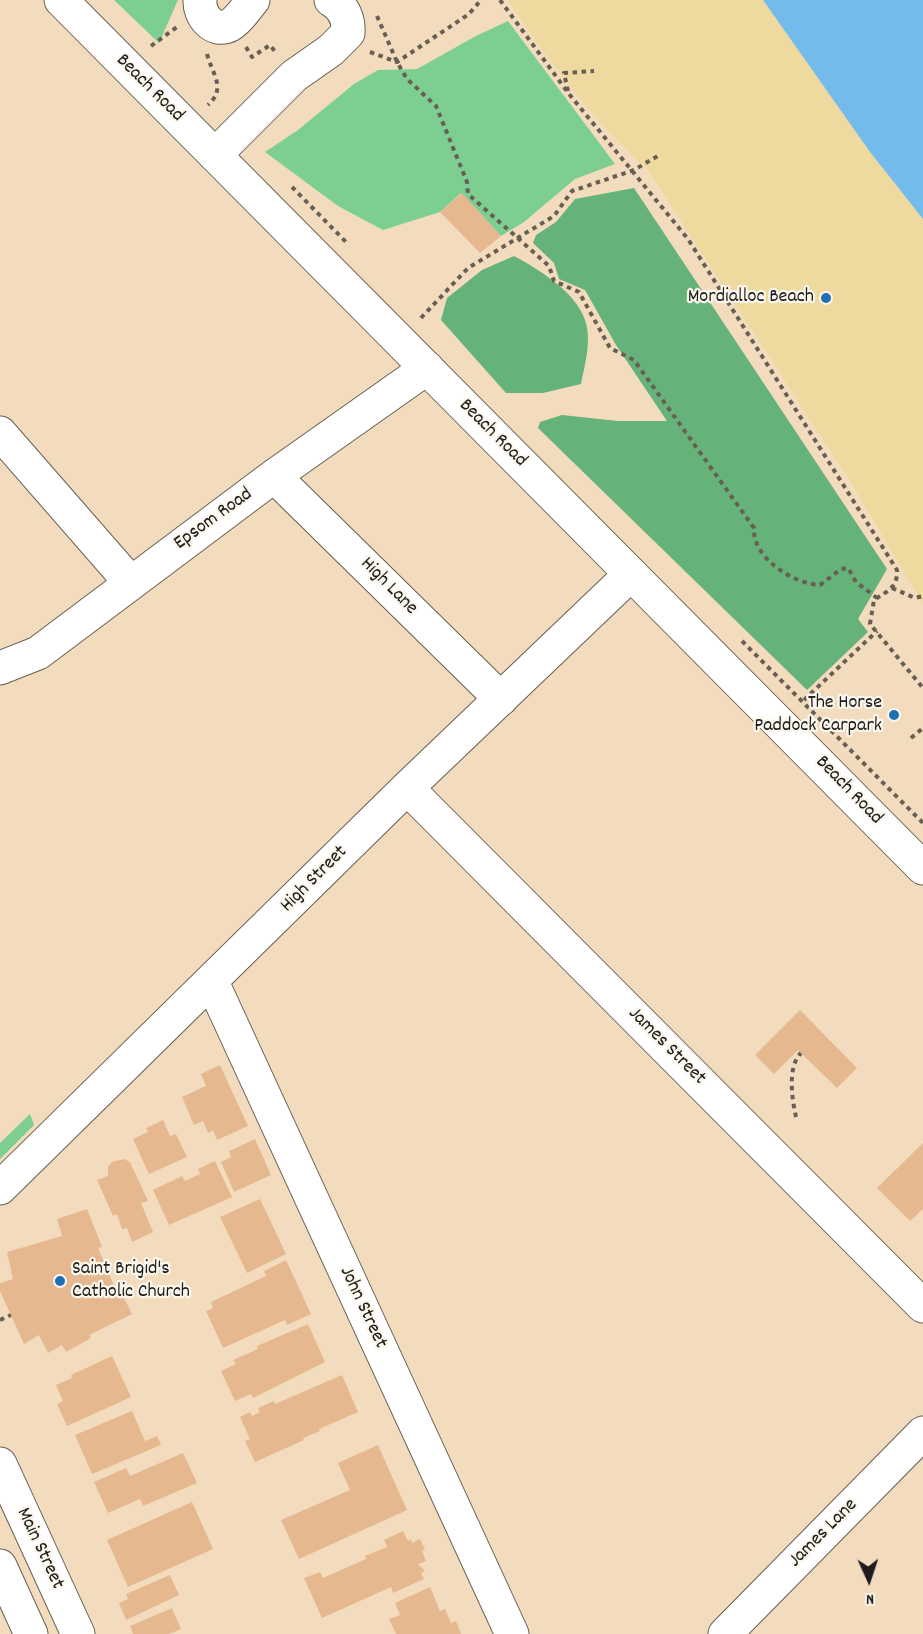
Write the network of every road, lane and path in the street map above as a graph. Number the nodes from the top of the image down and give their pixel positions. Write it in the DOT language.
graph roads {
  1 [pos="61,0"];
  2 [pos="200,0"];
  3 [pos="253,0"];
  4 [pos="331,0"];
  5 [pos="481,0"];
  6 [pos="500,0"];
  7 [pos="375,11"];
  8 [pos="179,26"];
  9 [pos="348,33"];
  10 [pos="151,46"];
  11 [pos="207,46"];
  12 [pos="397,62"];
  13 [pos="594,71"];
  14 [pos="569,94"];
  15 [pos="208,105"];
  16 [pos="661,154"];
  17 [pos="215,155"];
  18 [pos="634,170"];
  19 [pos="518,238"];
  20 [pos="421,318"];
  21 [pos="427,368"];
  22 [pos="0,433"];
  23 [pos="274,476"];
  24 [pos="631,574"];
  25 [pos="130,582"];
  26 [pos="892,588"];
  27 [pos="923,596"];
  28 [pos="877,598"];
  29 [pos="877,631"];
  30 [pos="0,668"];
  31 [pos="923,688"];
  32 [pos="501,699"];
  33 [pos="804,700"];
  34 [pos="923,728"];
  35 [pos="911,738"];
  36 [pos="408,788"];
  37 [pos="922,865"];
  38 [pos="212,982"];
  39 [pos="801,1053"];
  40 [pos="796,1117"];
  41 [pos="0,1188"];
  42 [pos="923,1306"];
  43 [pos="11,1315"];
  44 [pos="0,1320"];
  45 [pos="923,1433"];
  46 [pos="0,1464"];
  47 [pos="0,1566"];
  48 [pos="31,1634"];
  49 [pos="78,1634"];
  50 [pos="512,1634"];
  51 [pos="725,1634"];
  1 -- 17 [label="main road, Beach Road"];
  2 -- 3 [label="main road"];
  4 -- 9 [label="main road"];
  5 -- 12 [label="path"];
  6 -- 14 [label="path"];
  7 -- 12 [label="path"];
  8 -- 10 [label="path"];
  9 -- 12 [label="path"];
  9 -- 17 [label="main road"];
  11 -- 15 [label="path"];
  12 -- 19 [label="path"];
  13 -- 14 [label="path"];
  14 -- 18 [label="path"];
  16 -- 18 [label="path"];
  17 -- 21 [label="main road, Beach Road"];
  18 -- 19 [label="path"];
  18 -- 26 [label="path"];
  19 -- 20 [label="path"];
  19 -- 28 [label="path"];
  21 -- 23 [label="main road, Epsom Road"];
  21 -- 24 [label="main road, Beach Road"];
  22 -- 25 [label="main road"];
  23 -- 25 [label="main road, Epsom Road"];
  23 -- 32 [label="main road, High Lane"];
  24 -- 32 [label="main road, High Street"];
  24 -- 37 [label="main road, Beach Road"];
  25 -- 30 [label="main road, Epsom Road"];
  26 -- 27 [label="path"];
  26 -- 28 [label="path"];
  28 -- 29 [label="path"];
  29 -- 31 [label="path"];
  29 -- 33 [label="path"];
  32 -- 36 [label="main road, High Street"];
  34 -- 35 [label="path"];
  36 -- 38 [label="main road, High Street"];
  36 -- 42 [label="main road, James Street"];
  38 -- 41 [label="main road, High Street"];
  38 -- 50 [label="main road, John Street"];
  39 -- 40 [label="path"];
  43 -- 44 [label="path"];
  45 -- 51 [label="main road, James Lane"];
  46 -- 49 [label="main road, Main Street"];
  47 -- 48 [label="main road"];
}
